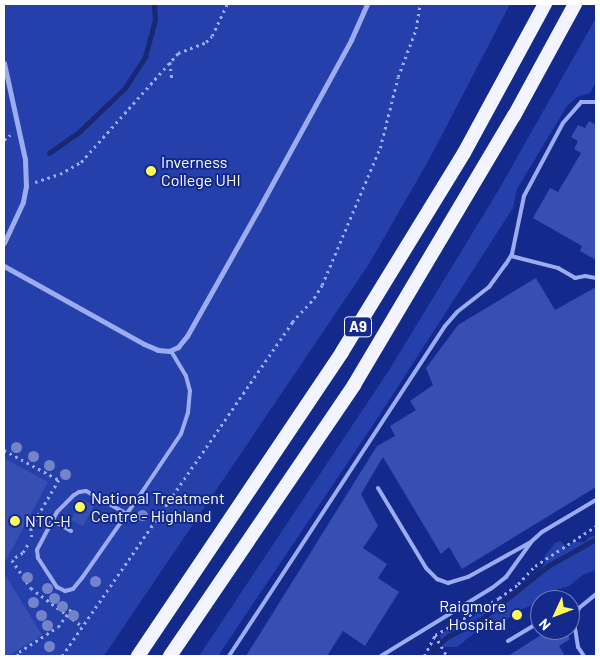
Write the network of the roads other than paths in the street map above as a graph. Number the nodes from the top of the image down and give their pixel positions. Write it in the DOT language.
graph roads {
  1 [pos="367,4"];
  2 [pos="545,4"];
  3 [pos="575,4"];
  4 [pos="586,4"];
  5 [pos="560,35"];
  6 [pos="4,63"];
  7 [pos="596,102"];
  8 [pos="4,243"];
  9 [pos="511,256"];
  10 [pos="4,266"];
  11 [pos="596,278"];
  12 [pos="171,351"];
  13 [pos="378,488"];
  14 [pos="596,500"];
  15 [pos="126,514"];
  16 [pos="52,520"];
  17 [pos="71,531"];
  18 [pos="532,541"];
  19 [pos="596,594"];
  20 [pos="580,606"];
  21 [pos="530,628"];
  22 [pos="151,637"];
  23 [pos="576,640"];
  24 [pos="508,641"];
  25 [pos="132,656"];
  26 [pos="138,656"];
  27 [pos="170,656"];
  28 [pos="229,656"];
  29 [pos="381,656"];
  30 [pos="584,656"];
  1 -- 12 [label="street"];
  2 -- 22 [label="highway, A9"];
  3 -- 5 [label="highway, A9"];
  4 -- 5 [label="highway, A9"];
  5 -- 27 [label="highway, A9"];
  6 -- 8 [label="street"];
  7 -- 9 [label="lane"];
  9 -- 11 [label="lane"];
  9 -- 28 [label="lane"];
  10 -- 12 [label="street"];
  12 -- 15 [label="lane"];
  13 -- 18 [label="lane"];
  14 -- 18 [label="lane"];
  15 -- 16 [label="lane"];
  15 -- 16 [label="lane"];
  16 -- 17 [label="lane"];
  18 -- 29 [label="lane"];
  19 -- 20 [label="lane"];
  21 -- 24 [label="lane"];
  22 -- 25 [label="highway, A9"];
  22 -- 26 [label="highway, A9"];
  23 -- 30 [label="lane"];
}
